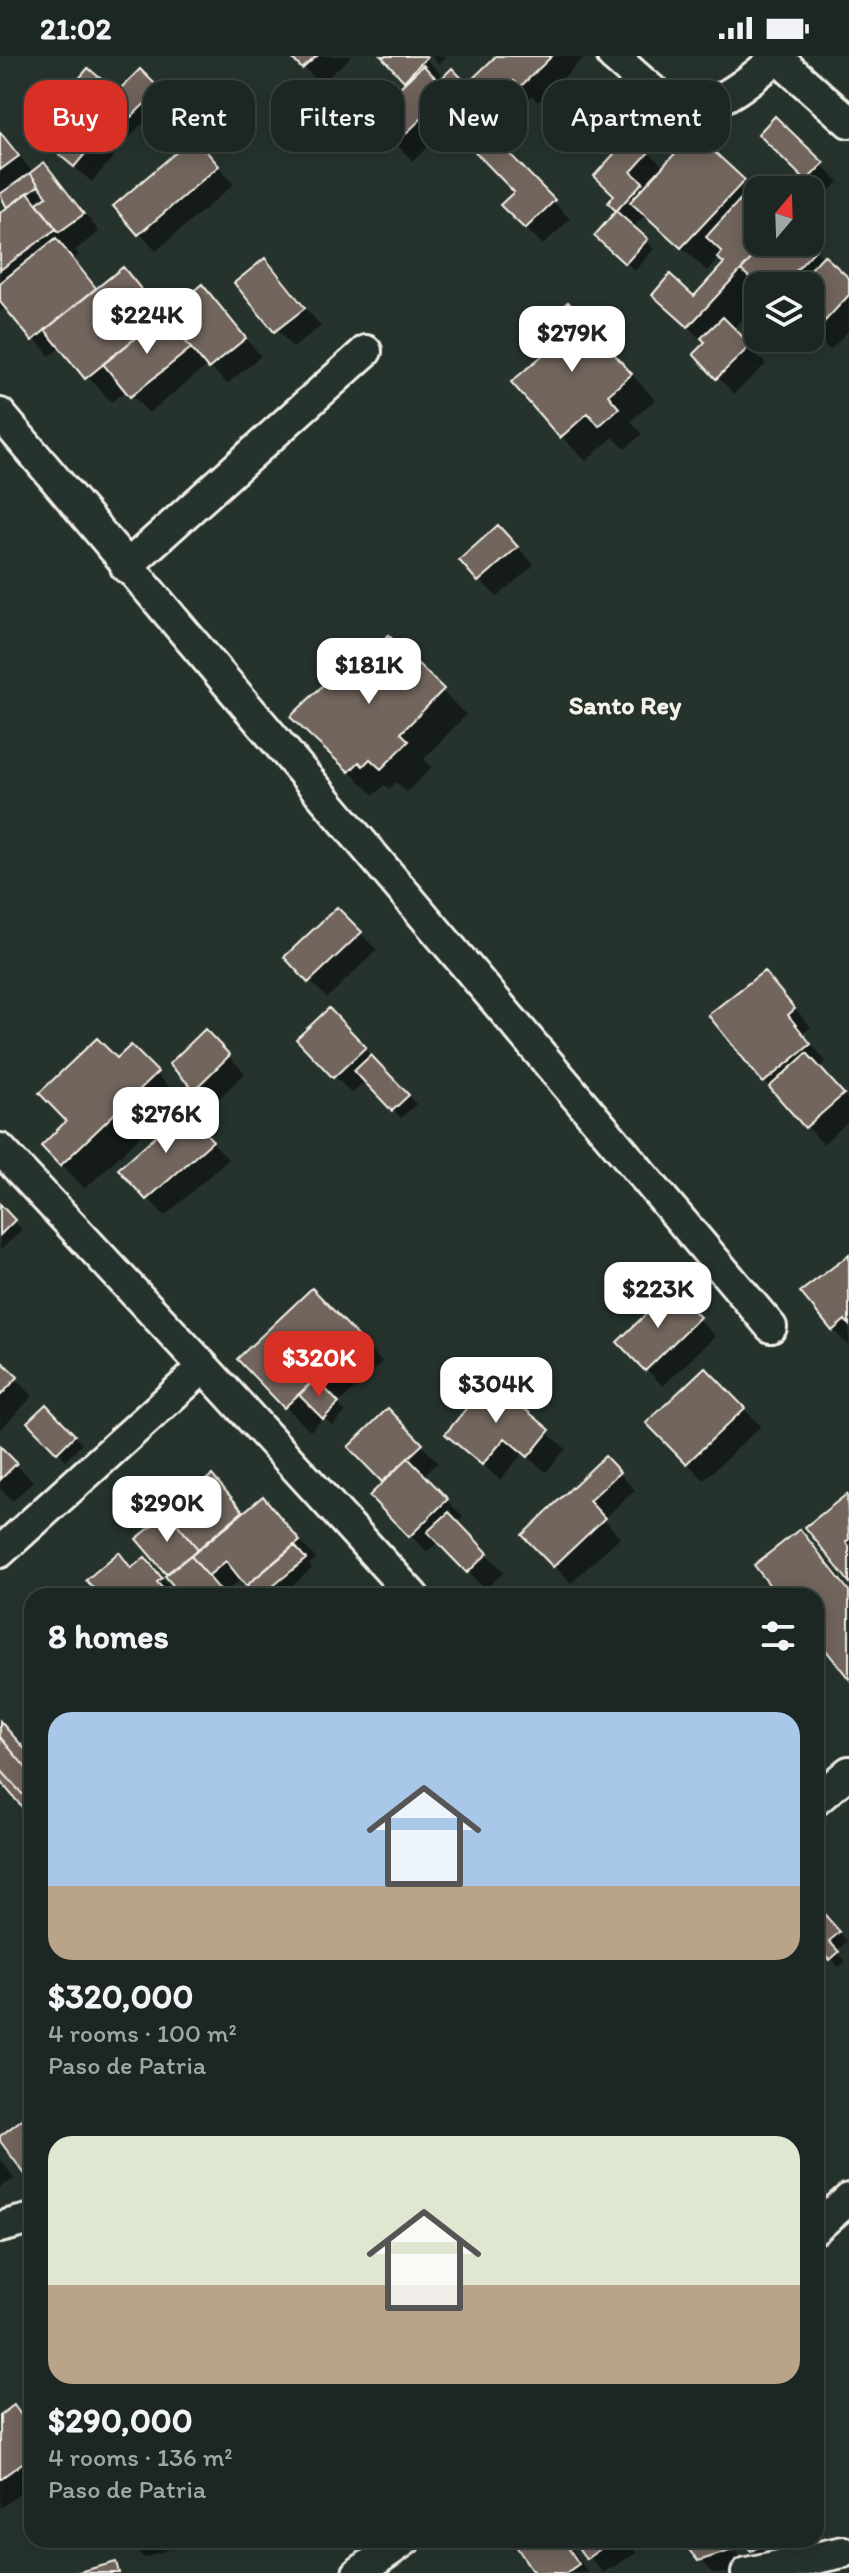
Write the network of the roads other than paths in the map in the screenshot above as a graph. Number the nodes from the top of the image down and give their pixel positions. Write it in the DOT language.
graph roads {
  1 [pos="613,56"];
  2 [pos="776,57"];
  3 [pos="849,122"];
  4 [pos="366,351"];
  5 [pos="0,414"];
  6 [pos="126,567"];
  7 [pos="0,1149"];
  8 [pos="771,1327"];
  9 [pos="204,1367"];
  10 [pos="0,1552"];
  11 [pos="406,1588"];
  12 [pos="849,1772"];
  13 [pos="824,1793"];
  14 [pos="849,2199"];
  15 [pos="24,2221"];
  16 [pos="824,2221"];
  17 [pos="0,2227"];
  18 [pos="394,2548"];
  19 [pos="843,2552"];
  20 [pos="358,2573"];
  21 [pos="747,2573"];
  1 -- 2 [label="street"];
  2 -- 3 [label="street"];
  4 -- 6 [label="street"];
  5 -- 6 [label="street"];
  6 -- 8 [label="street"];
  7 -- 9 [label="street"];
  9 -- 10 [label="street"];
  9 -- 11 [label="street"];
  12 -- 13 [label="street"];
  14 -- 16 [label="street"];
  15 -- 17 [label="street"];
  18 -- 20 [label="street"];
  19 -- 21 [label="street"];
}
